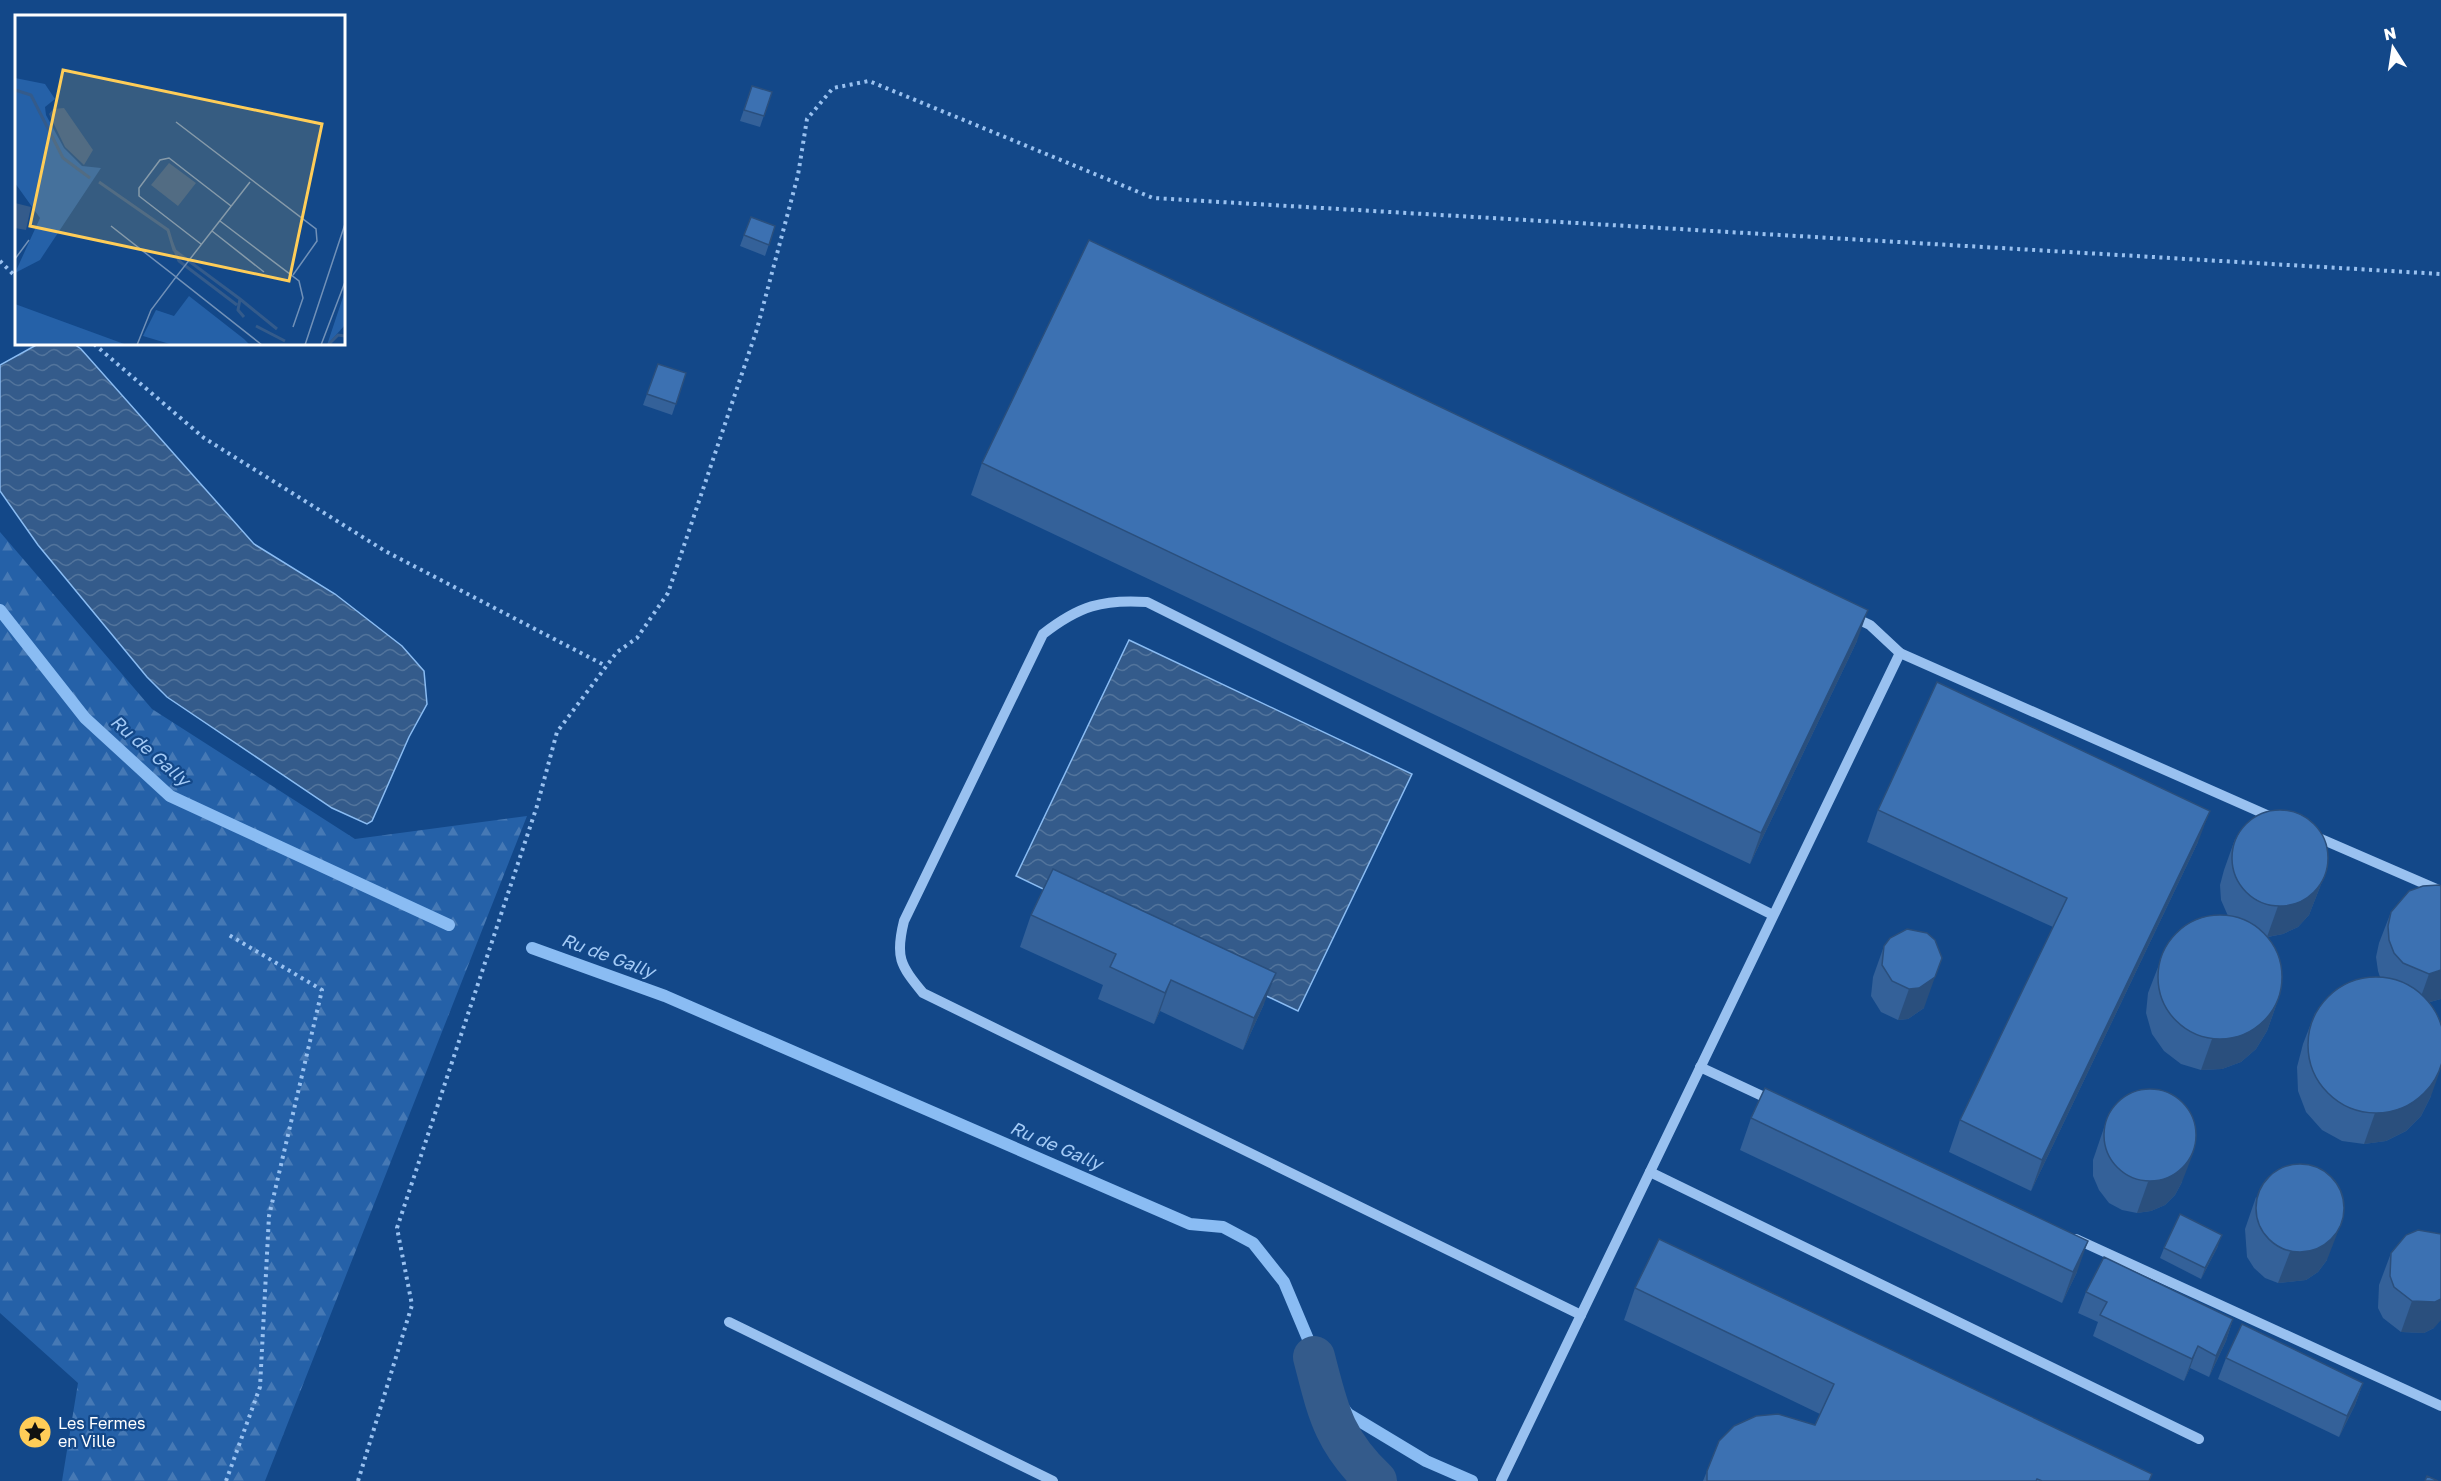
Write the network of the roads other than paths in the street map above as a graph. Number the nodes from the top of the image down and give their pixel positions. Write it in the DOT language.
graph roads {
  1 [pos="1838,609"];
  2 [pos="1900,653"];
  3 [pos="2290,825"];
  4 [pos="2300,830"];
  5 [pos="2441,891"];
  6 [pos="1773,915"];
  7 [pos="1700,1067"];
  8 [pos="1787,1107"];
  9 [pos="1650,1172"];
  10 [pos="2060,1232"];
  11 [pos="1581,1315"];
  12 [pos="729,1322"];
  13 [pos="2441,1406"];
  14 [pos="2199,1439"];
  15 [pos="1053,1481"];
  16 [pos="1501,1481"];
  1 -- 2 [label="lane"];
  2 -- 3 [label="lane"];
  2 -- 6 [label="lane"];
  4 -- 5 [label="lane"];
  6 -- 7 [label="lane"];
  6 -- 11 [label="lane"];
  7 -- 8 [label="lane"];
  7 -- 9 [label="lane"];
  9 -- 11 [label="lane"];
  9 -- 14 [label="lane"];
  10 -- 13 [label="lane"];
  11 -- 16 [label="lane"];
  12 -- 15 [label="lane"];
}
